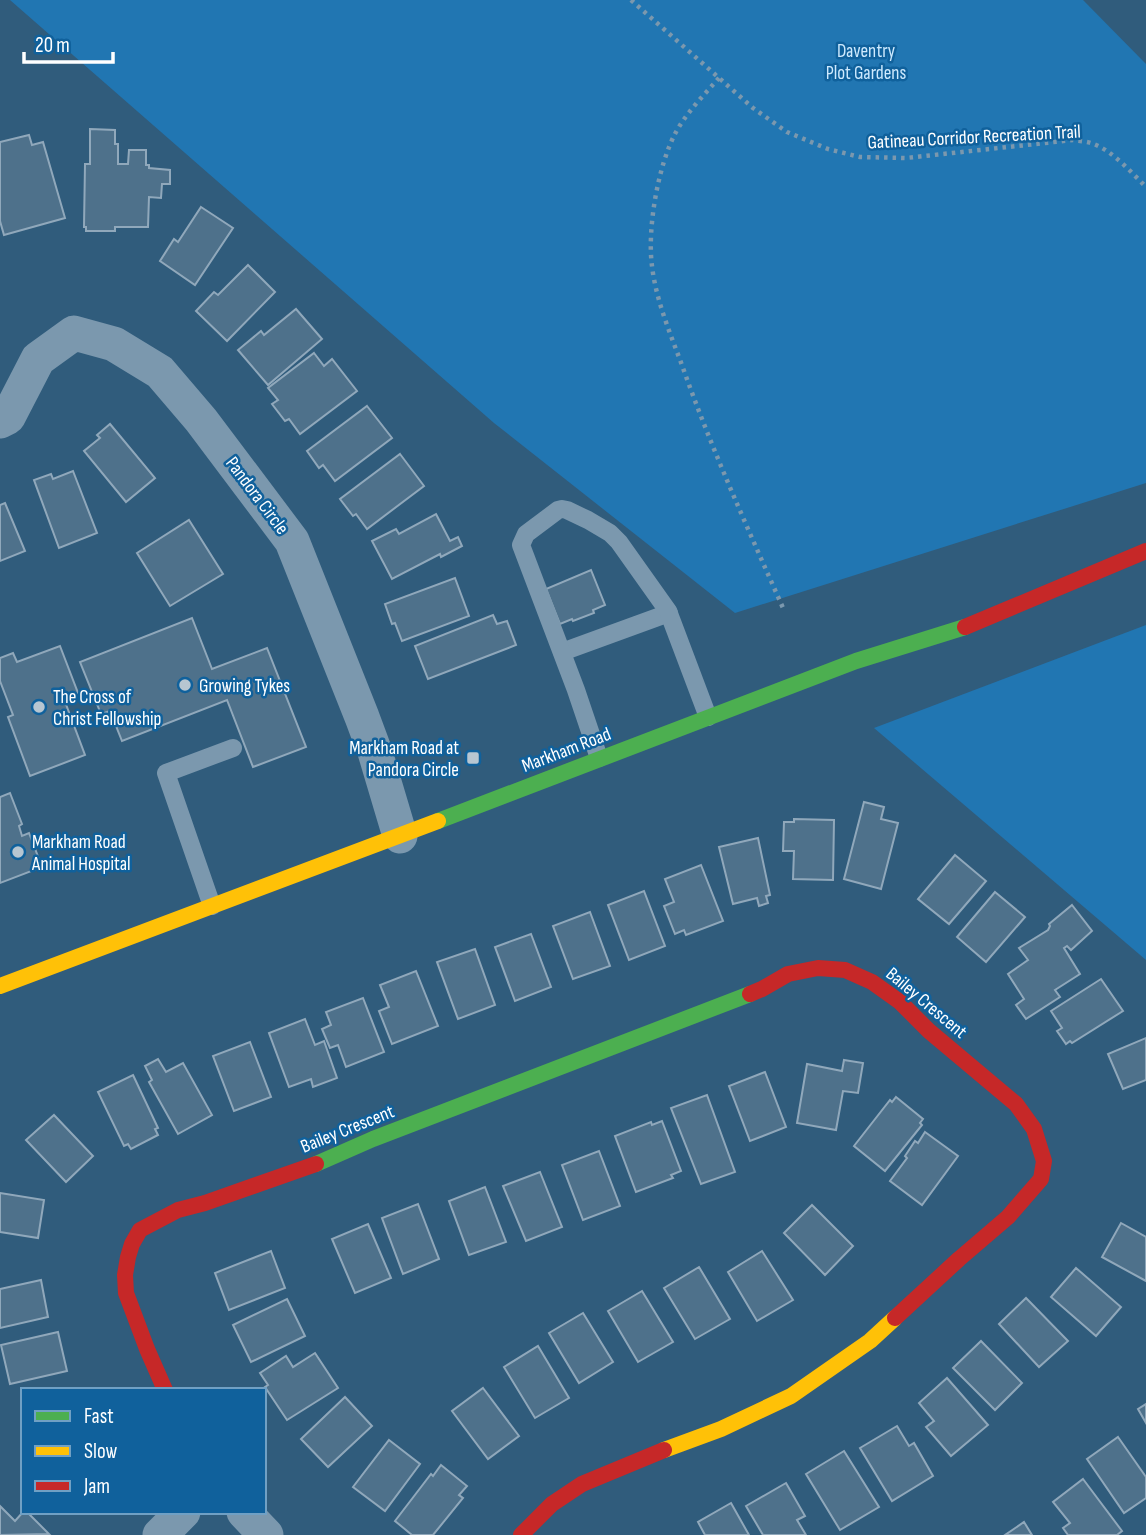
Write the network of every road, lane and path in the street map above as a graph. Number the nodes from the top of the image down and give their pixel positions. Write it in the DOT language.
graph roads {
  1 [pos="631,0"];
  2 [pos="719,78"];
  3 [pos="1146,187"];
  4 [pos="0,421"];
  5 [pos="1146,551"];
  6 [pos="783,608"];
  7 [pos="669,613"];
  8 [pos="562,652"];
  9 [pos="708,718"];
  10 [pos="233,748"];
  11 [pos="599,758"];
  12 [pos="400,836"];
  13 [pos="212,906"];
  14 [pos="0,986"];
  15 [pos="164,1388"];
  16 [pos="181,1514"];
  17 [pos="246,1514"];
  18 [pos="160,1535"];
  19 [pos="266,1535"];
  20 [pos="521,1535"];
  1 -- 2 [label="path, Gatineau Corridor Recreation Trail"];
  2 -- 3 [label="path, Gatineau Corridor Recreation Trail"];
  2 -- 6 [label="path"];
  4 -- 12 [label="street, Pandora Circle"];
  5 -- 9 [label="street, Markham Road"];
  7 -- 8 [label="lane"];
  7 -- 8 [label="lane"];
  7 -- 9 [label="lane"];
  8 -- 11 [label="lane"];
  9 -- 11 [label="street, Markham Road"];
  10 -- 13 [label="lane"];
  11 -- 12 [label="street, Markham Road"];
  12 -- 13 [label="street, Markham Road"];
  13 -- 14 [label="street, Markham Road"];
  15 -- 20 [label="street, Bailey Crescent"];
  16 -- 18 [label="street"];
  17 -- 19 [label="street"];
}
